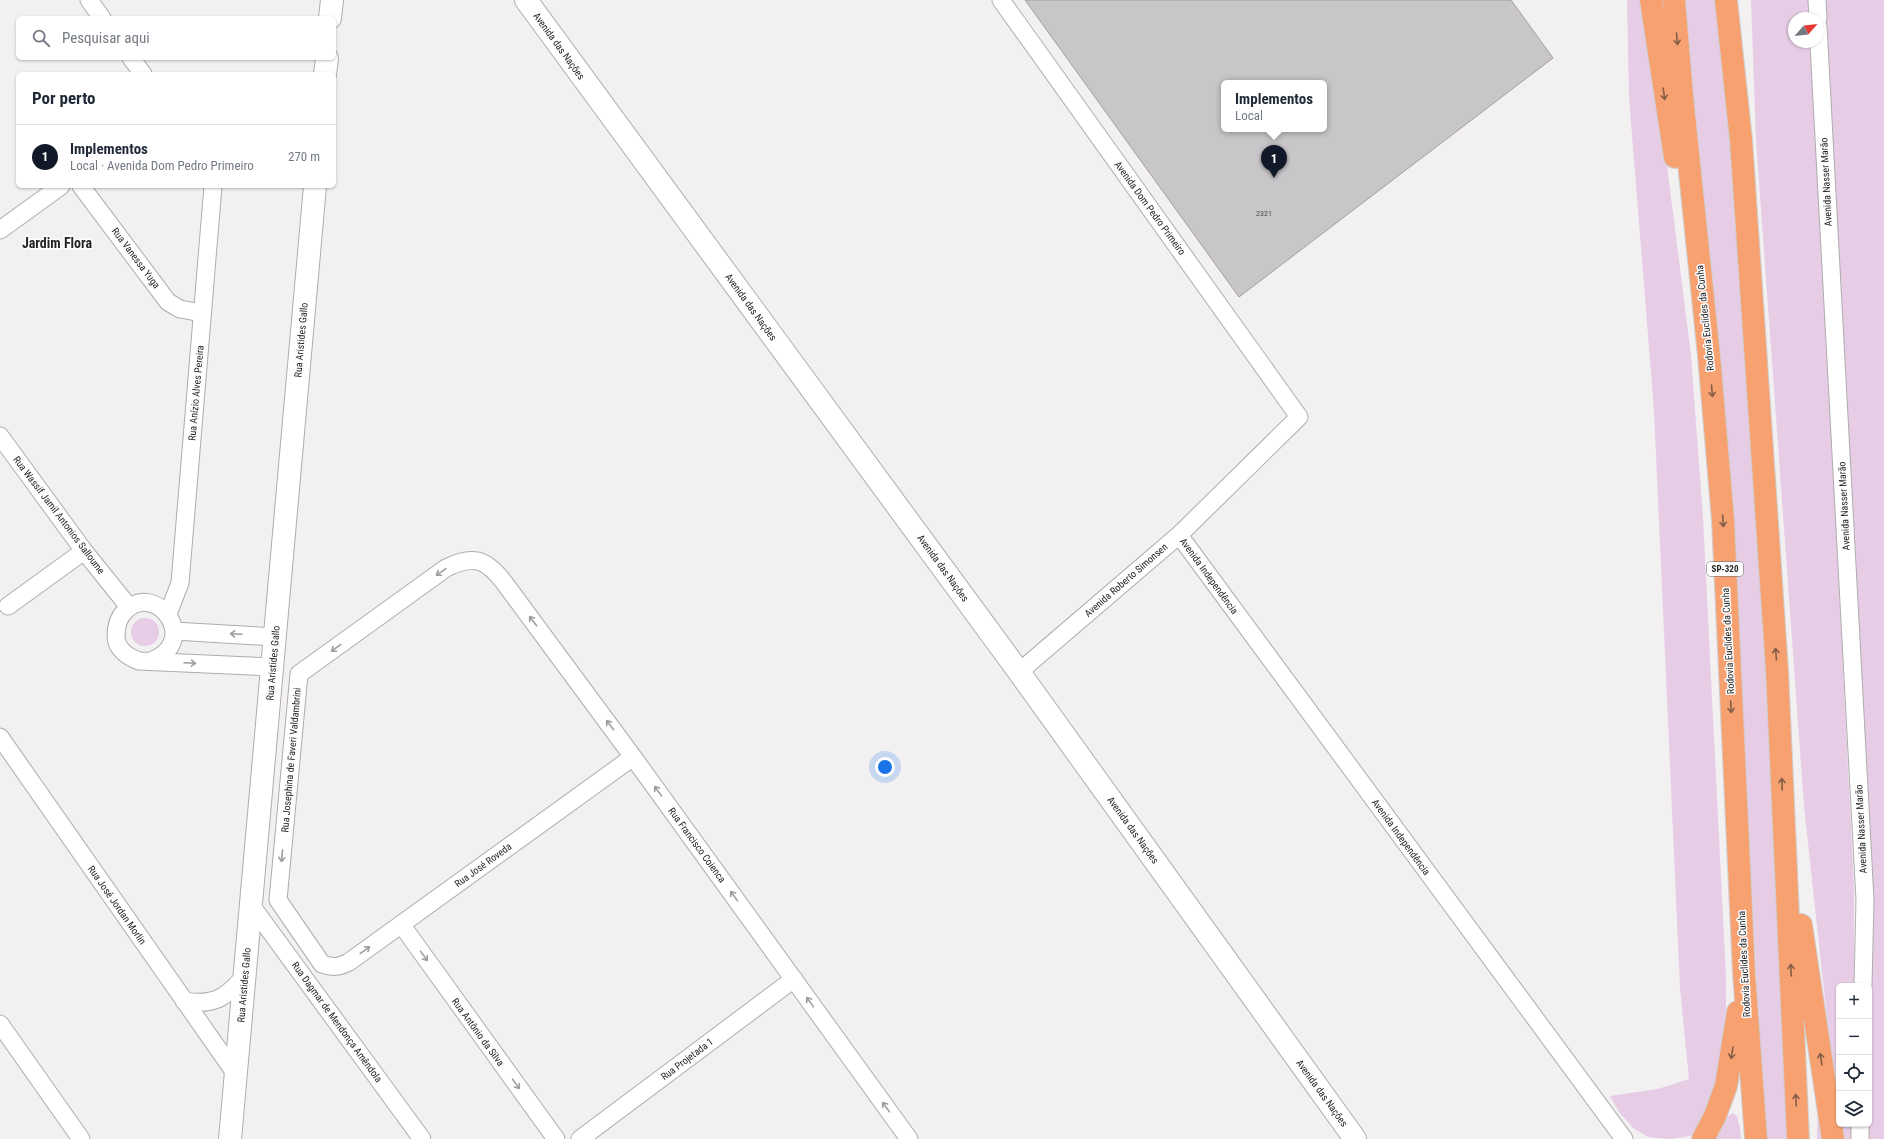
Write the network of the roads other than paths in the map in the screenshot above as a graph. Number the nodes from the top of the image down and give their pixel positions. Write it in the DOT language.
graph roads {
  1 [pos="89,0"];
  2 [pos="332,0"];
  3 [pos="526,0"];
  4 [pos="1001,0"];
  5 [pos="1651,0"];
  6 [pos="1674,0"];
  7 [pos="1726,0"];
  8 [pos="1738,0"];
  9 [pos="1817,0"];
  10 [pos="1818,12"];
  11 [pos="101,16"];
  12 [pos="330,16"];
  13 [pos="1819,48"];
  14 [pos="132,60"];
  15 [pos="326,60"];
  16 [pos="142,72"];
  17 [pos="325,72"];
  18 [pos="1741,140"];
  19 [pos="58,188"];
  20 [pos="82,188"];
  21 [pos="213,188"];
  22 [pos="315,188"];
  23 [pos="0,230"];
  24 [pos="202,312"];
  25 [pos="1710,356"];
  26 [pos="1299,417"];
  27 [pos="0,436"];
  28 [pos="1179,535"];
  29 [pos="84,552"];
  30 [pos="477,560"];
  31 [pos="8,606"];
  32 [pos="122,606"];
  33 [pos="167,607"];
  34 [pos="174,631"];
  35 [pos="275,636"];
  36 [pos="151,661"];
  37 [pos="272,668"];
  38 [pos="1019,672"];
  39 [pos="0,737"];
  40 [pos="633,757"];
  41 [pos="1783,810"];
  42 [pos="251,905"];
  43 [pos="401,924"];
  44 [pos="331,968"];
  45 [pos="1744,973"];
  46 [pos="245,976"];
  47 [pos="794,979"];
  48 [pos="1863,983"];
  49 [pos="184,1001"];
  50 [pos="0,1024"];
  51 [pos="205,1030"];
  52 [pos="240,1033"];
  53 [pos="235,1073"];
  54 [pos="1860,1127"];
  55 [pos="81,1139"];
  56 [pos="230,1139"];
  57 [pos="422,1139"];
  58 [pos="556,1139"];
  59 [pos="580,1139"];
  60 [pos="909,1139"];
  61 [pos="1355,1139"];
  62 [pos="1624,1139"];
  63 [pos="1703,1139"];
  64 [pos="1756,1139"];
  65 [pos="1798,1139"];
  66 [pos="1833,1139"];
  67 [pos="1860,1139"];
  1 -- 11 [label="street"];
  2 -- 12 [label="street"];
  3 -- 38 [label="street, Avenida das Nações"];
  4 -- 26 [label="street, Avenida Dom Pedro Primeiro"];
  5 -- 25 [label="highway, one-way"];
  6 -- 25 [label="highway, Rodovia Euclides da Cunha / SP-320, one-way"];
  7 -- 18 [label="highway"];
  8 -- 18 [label="highway"];
  9 -- 10 [label="street"];
  13 -- 48 [label="street, Avenida Nasser Marão"];
  14 -- 16 [label="street"];
  15 -- 17 [label="street"];
  41 -- 18 [label="highway, one-way"];
  19 -- 23 [label="street"];
  20 -- 24 [label="street, Rua Vanessa Yuga"];
  21 -- 24 [label="street, Rua Anízio Alves Pereira"];
  22 -- 35 [label="street, Rua Aristides Gallo"];
  24 -- 33 [label="street, Rua Anízio Alves Pereira"];
  25 -- 45 [label="highway, Rodovia Euclides da Cunha / SP-320, one-way"];
  26 -- 28 [label="street, Avenida Roberto Simonsen"];
  27 -- 29 [label="street, Rua Wassif Jamil Antonios Salloume"];
  28 -- 38 [label="street, Avenida Roberto Simonsen"];
  28 -- 62 [label="street, Avenida Independência"];
  29 -- 31 [label="street"];
  29 -- 32 [label="street, Rua Wassif Jamil Antonios Salloume"];
  40 -- 30 [label="street, Rua Francisco Coienca, one-way"];
  30 -- 44 [label="street, Rua Josephina de Faveri Valdambrini, one-way"];
  32 -- 33 [label="street"];
  32 -- 36 [label="street"];
  33 -- 34 [label="street"];
  35 -- 34 [label="street, one-way"];
  34 -- 36 [label="street"];
  35 -- 37 [label="street, Rua Aristides Gallo"];
  36 -- 37 [label="street, one-way"];
  37 -- 42 [label="street, Rua Aristides Gallo"];
  38 -- 61 [label="street, Avenida das Nações"];
  39 -- 49 [label="street, Rua José Jordan Morlin"];
  40 -- 43 [label="street, Rua José Roveda"];
  47 -- 40 [label="street, Rua Francisco Coienca, one-way"];
  65 -- 41 [label="highway, one-way"];
  66 -- 41 [label="highway, one-way"];
  42 -- 46 [label="street, Rua Aristides Gallo"];
  42 -- 57 [label="street, Rua Dagmar de Mendonça Amêndola"];
  44 -- 43 [label="street, Rua José Roveda, one-way"];
  43 -- 58 [label="street, Rua Antônio da Silva, one-way"];
  45 -- 63 [label="highway, one-way"];
  45 -- 64 [label="highway, Rodovia Euclides da Cunha / SP-320"];
  46 -- 49 [label="street"];
  46 -- 52 [label="street, Rua Aristides Gallo"];
  47 -- 59 [label="street, Rua Projetada 1"];
  60 -- 47 [label="street, Rua Francisco Coienca, one-way"];
  49 -- 51 [label="street, Rua José Jordan Morlin"];
  50 -- 55 [label="street"];
  51 -- 52 [label="street"];
  51 -- 53 [label="street, Rua José Jordan Morlin"];
  52 -- 53 [label="street, Rua Aristides Gallo"];
  53 -- 56 [label="street, Rua Aristides Gallo"];
  54 -- 67 [label="street"];
}
